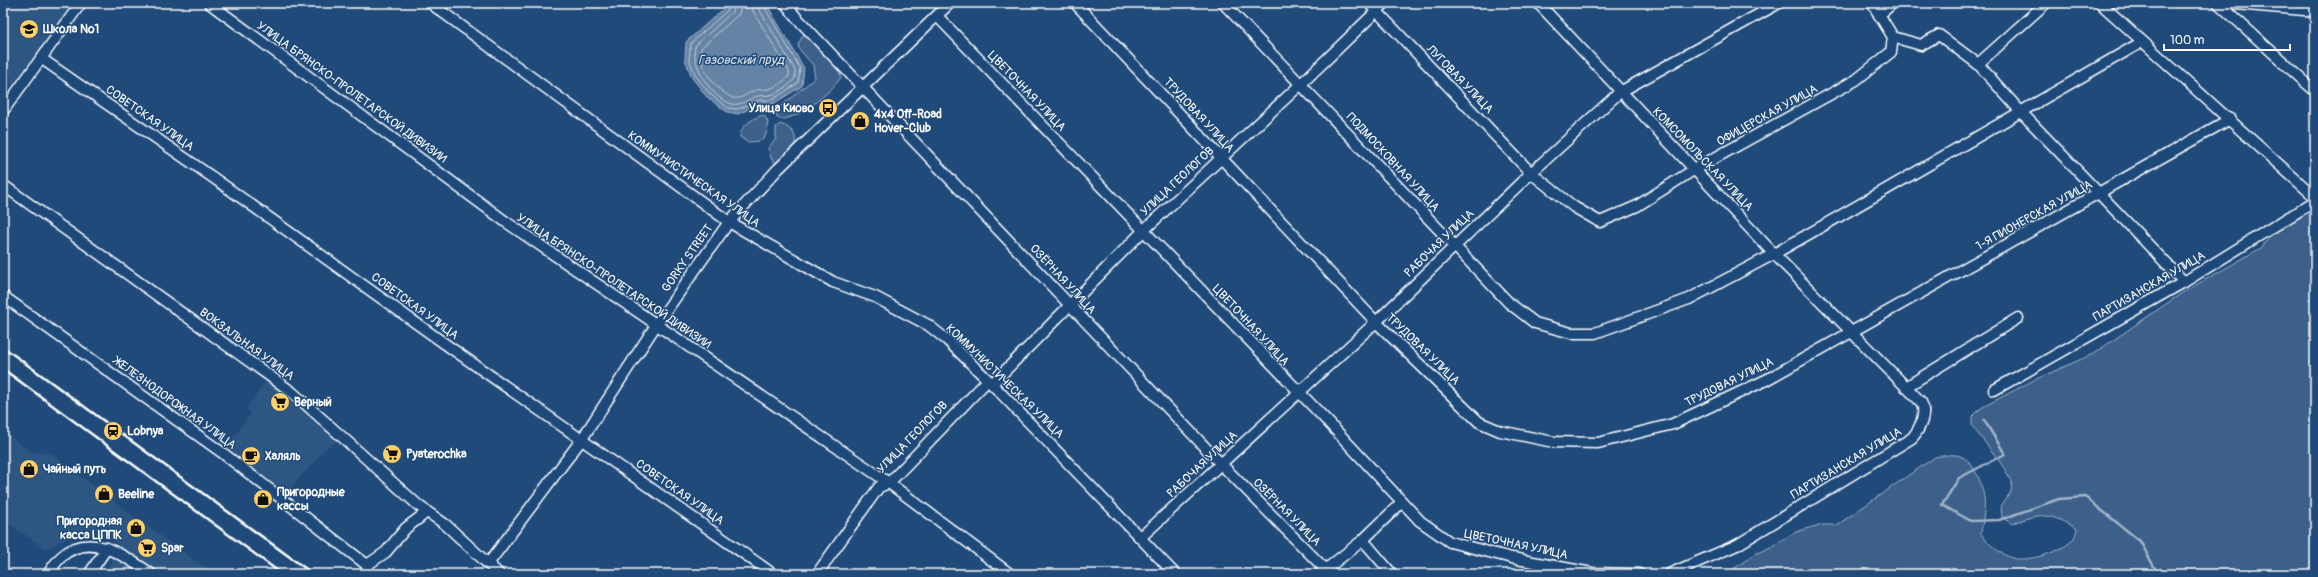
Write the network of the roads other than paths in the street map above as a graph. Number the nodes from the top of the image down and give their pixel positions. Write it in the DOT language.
graph roads {
  1 [pos="81,3"];
  2 [pos="209,3"];
  3 [pos="430,3"];
  4 [pos="785,3"];
  5 [pos="950,3"];
  6 [pos="1075,3"];
  7 [pos="1223,3"];
  8 [pos="1369,3"];
  9 [pos="1385,3"];
  10 [pos="1538,3"];
  11 [pos="1779,3"];
  12 [pos="1872,3"];
  13 [pos="1893,3"];
  14 [pos="2046,3"];
  15 [pos="2100,3"];
  16 [pos="2218,3"];
  17 [pos="2224,3"];
  18 [pos="1377,11"];
  19 [pos="2315,11"];
  20 [pos="1879,15"];
  21 [pos="937,16"];
  22 [pos="1894,37"];
  23 [pos="2142,42"];
  24 [pos="42,59"];
  25 [pos="1978,64"];
  26 [pos="1301,84"];
  27 [pos="864,87"];
  28 [pos="2315,90"];
  29 [pos="1620,92"];
  30 [pos="3,111"];
  31 [pos="2020,112"];
  32 [pos="2230,119"];
  33 [pos="1222,157"];
  34 [pos="1695,169"];
  35 [pos="1531,173"];
  36 [pos="3,185"];
  37 [pos="2100,193"];
  38 [pos="2315,197"];
  39 [pos="2315,201"];
  40 [pos="729,222"];
  41 [pos="1144,230"];
  42 [pos="1454,246"];
  43 [pos="1774,254"];
  44 [pos="2184,282"];
  45 [pos="3,296"];
  46 [pos="1069,305"];
  47 [pos="2018,318"];
  48 [pos="1376,322"];
  49 [pos="656,325"];
  50 [pos="1850,332"];
  51 [pos="990,382"];
  52 [pos="1906,388"];
  53 [pos="1994,390"];
  54 [pos="1298,393"];
  55 [pos="582,438"];
  56 [pos="1221,464"];
  57 [pos="889,483"];
  58 [pos="1401,504"];
  59 [pos="427,512"];
  60 [pos="1141,537"];
  61 [pos="1363,540"];
  62 [pos="107,548"];
  63 [pos="488,564"];
  64 [pos="1322,572"];
  65 [pos="1592,573"];
  66 [pos="48,574"];
  67 [pos="89,574"];
  68 [pos="151,574"];
  69 [pos="499,574"];
  70 [pos="773,574"];
  71 [pos="817,574"];
  72 [pos="1010,574"];
  73 [pos="1175,574"];
  74 [pos="1392,574"];
  75 [pos="1639,574"];
  76 [pos="1669,574"];
  1 -- 24 [label="street"];
  2 -- 49 [label="street, УЛИЦА БРЯНСКО-ПРОЛЕТАРСКОЙ ДИВИЗИИ"];
  3 -- 40 [label="street, КОММУНИСТИЧЕСКАЯ УЛИЦА"];
  4 -- 27 [label="street, ОЗЁРНАЯ УЛИЦА"];
  5 -- 21 [label="street, GORKY STREET"];
  6 -- 33 [label="street, ТРУДОВАЯ УЛИЦА"];
  7 -- 26 [label="street, ПОДМОСКОВНАЯ УЛИЦА"];
  8 -- 18 [label="street, ЛУГОВАЯ УЛИЦА"];
  9 -- 18 [label="street, УЛИЦА ГЕОЛОГОВ"];
  10 -- 29 [label="street, КОМСОМОЛЬСКАЯ УЛИЦА"];
  11 -- 29 [label="street, РАБОЧАЯ УЛИЦА"];
  12 -- 20 [label="street"];
  13 -- 20 [label="street"];
  14 -- 25 [label="street"];
  15 -- 23 [label="street"];
  16 -- 28 [label="street"];
  17 -- 19 [label="street"];
  18 -- 26 [label="street, УЛИЦА ГЕОЛОГОВ"];
  18 -- 35 [label="street, ЛУГОВАЯ УЛИЦА"];
  20 -- 22 [label="street"];
  21 -- 27 [label="street, GORKY STREET"];
  21 -- 41 [label="street, ЦВЕТОЧНАЯ УЛИЦА"];
  22 -- 25 [label="street"];
  22 -- 34 [label="street, ОФИЦЕРСКАЯ УЛИЦА"];
  23 -- 31 [label="street"];
  23 -- 32 [label="street"];
  24 -- 30 [label="street"];
  24 -- 55 [label="street, СОВЕТСКАЯ УЛИЦА"];
  25 -- 31 [label="street"];
  26 -- 33 [label="street, УЛИЦА ГЕОЛОГОВ"];
  26 -- 42 [label="street, ПОДМОСКОВНАЯ УЛИЦА"];
  27 -- 40 [label="street, GORKY STREET"];
  27 -- 46 [label="street, ОЗЁРНАЯ УЛИЦА"];
  29 -- 34 [label="street, КОМСОМОЛЬСКАЯ УЛИЦА"];
  29 -- 35 [label="street, РАБОЧАЯ УЛИЦА"];
  31 -- 37 [label="street"];
  31 -- 43 [label="street"];
  32 -- 37 [label="street, 1-Я ПИОНЕРСКАЯ УЛИЦА"];
  32 -- 38 [label="street"];
  33 -- 41 [label="street, УЛИЦА ГЕОЛОГОВ"];
  33 -- 48 [label="street, ТРУДОВАЯ УЛИЦА"];
  34 -- 35 [label="street, ОФИЦЕРСКАЯ УЛИЦА"];
  34 -- 43 [label="street, КОМСОМОЛЬСКАЯ УЛИЦА"];
  35 -- 42 [label="street, РАБОЧАЯ УЛИЦА"];
  36 -- 59 [label="street, ВОКЗАЛЬНАЯ УЛИЦА"];
  37 -- 44 [label="street"];
  37 -- 50 [label="street, 1-Я ПИОНЕРСКАЯ УЛИЦА"];
  39 -- 44 [label="street, ПАРТИЗАНСКАЯ УЛИЦА"];
  40 -- 49 [label="street, GORKY STREET"];
  40 -- 51 [label="street, КОММУНИСТИЧЕСКАЯ УЛИЦА"];
  41 -- 46 [label="street, УЛИЦА ГЕОЛОГОВ"];
  41 -- 54 [label="street, ЦВЕТОЧНАЯ УЛИЦА"];
  42 -- 43 [label="street, ПОДМОСКОВНАЯ УЛИЦА"];
  42 -- 48 [label="street, РАБОЧАЯ УЛИЦА"];
  43 -- 50 [label="street, КОМСОМОЛЬСКАЯ УЛИЦА"];
  44 -- 53 [label="street, ПАРТИЗАНСКАЯ УЛИЦА"];
  45 -- 59 [label="street, ЖЕЛЕЗНОДОРОЖНАЯ УЛИЦА"];
  46 -- 51 [label="street, УЛИЦА ГЕОЛОГОВ"];
  46 -- 56 [label="street, ОЗЁРНАЯ УЛИЦА"];
  47 -- 52 [label="street"];
  48 -- 50 [label="street, ТРУДОВАЯ УЛИЦА"];
  48 -- 54 [label="street, РАБОЧАЯ УЛИЦА"];
  49 -- 55 [label="street, GORKY STREET"];
  49 -- 57 [label="street, УЛИЦА БРЯНСКО-ПРОЛЕТАРСКОЙ ДИВИЗИИ"];
  50 -- 52 [label="street, ПАРТИЗАНСКАЯ УЛИЦА"];
  51 -- 57 [label="street, УЛИЦА ГЕОЛОГОВ"];
  51 -- 60 [label="street, КОММУНИСТИЧЕСКАЯ УЛИЦА"];
  52 -- 76 [label="street, ПАРТИЗАНСКАЯ УЛИЦА"];
  54 -- 56 [label="street, РАБОЧАЯ УЛИЦА"];
  54 -- 58 [label="street, ЦВЕТОЧНАЯ УЛИЦА"];
  55 -- 63 [label="street, GORKY STREET"];
  55 -- 70 [label="street, СОВЕТСКАЯ УЛИЦА"];
  56 -- 60 [label="street, РАБОЧАЯ УЛИЦА"];
  56 -- 64 [label="street, ОЗЁРНАЯ УЛИЦА"];
  57 -- 71 [label="street, УЛИЦА ГЕОЛОГОВ"];
  57 -- 72 [label="street, УЛИЦА БРЯНСКО-ПРОЛЕТАРСКОЙ ДИВИЗИИ"];
  58 -- 61 [label="street"];
  58 -- 65 [label="street, ЦВЕТОЧНАЯ УЛИЦА"];
  59 -- 63 [label="street, ВОКЗАЛЬНАЯ УЛИЦА"];
  60 -- 73 [label="street, КОММУНИСТИЧЕСКАЯ УЛИЦА"];
  61 -- 64 [label="street"];
  61 -- 74 [label="street"];
  62 -- 66 [label="street"];
  62 -- 67 [label="street"];
  62 -- 68 [label="street"];
  63 -- 69 [label="street, ВОКЗАЛЬНАЯ УЛИЦА"];
  65 -- 75 [label="street"];
}
